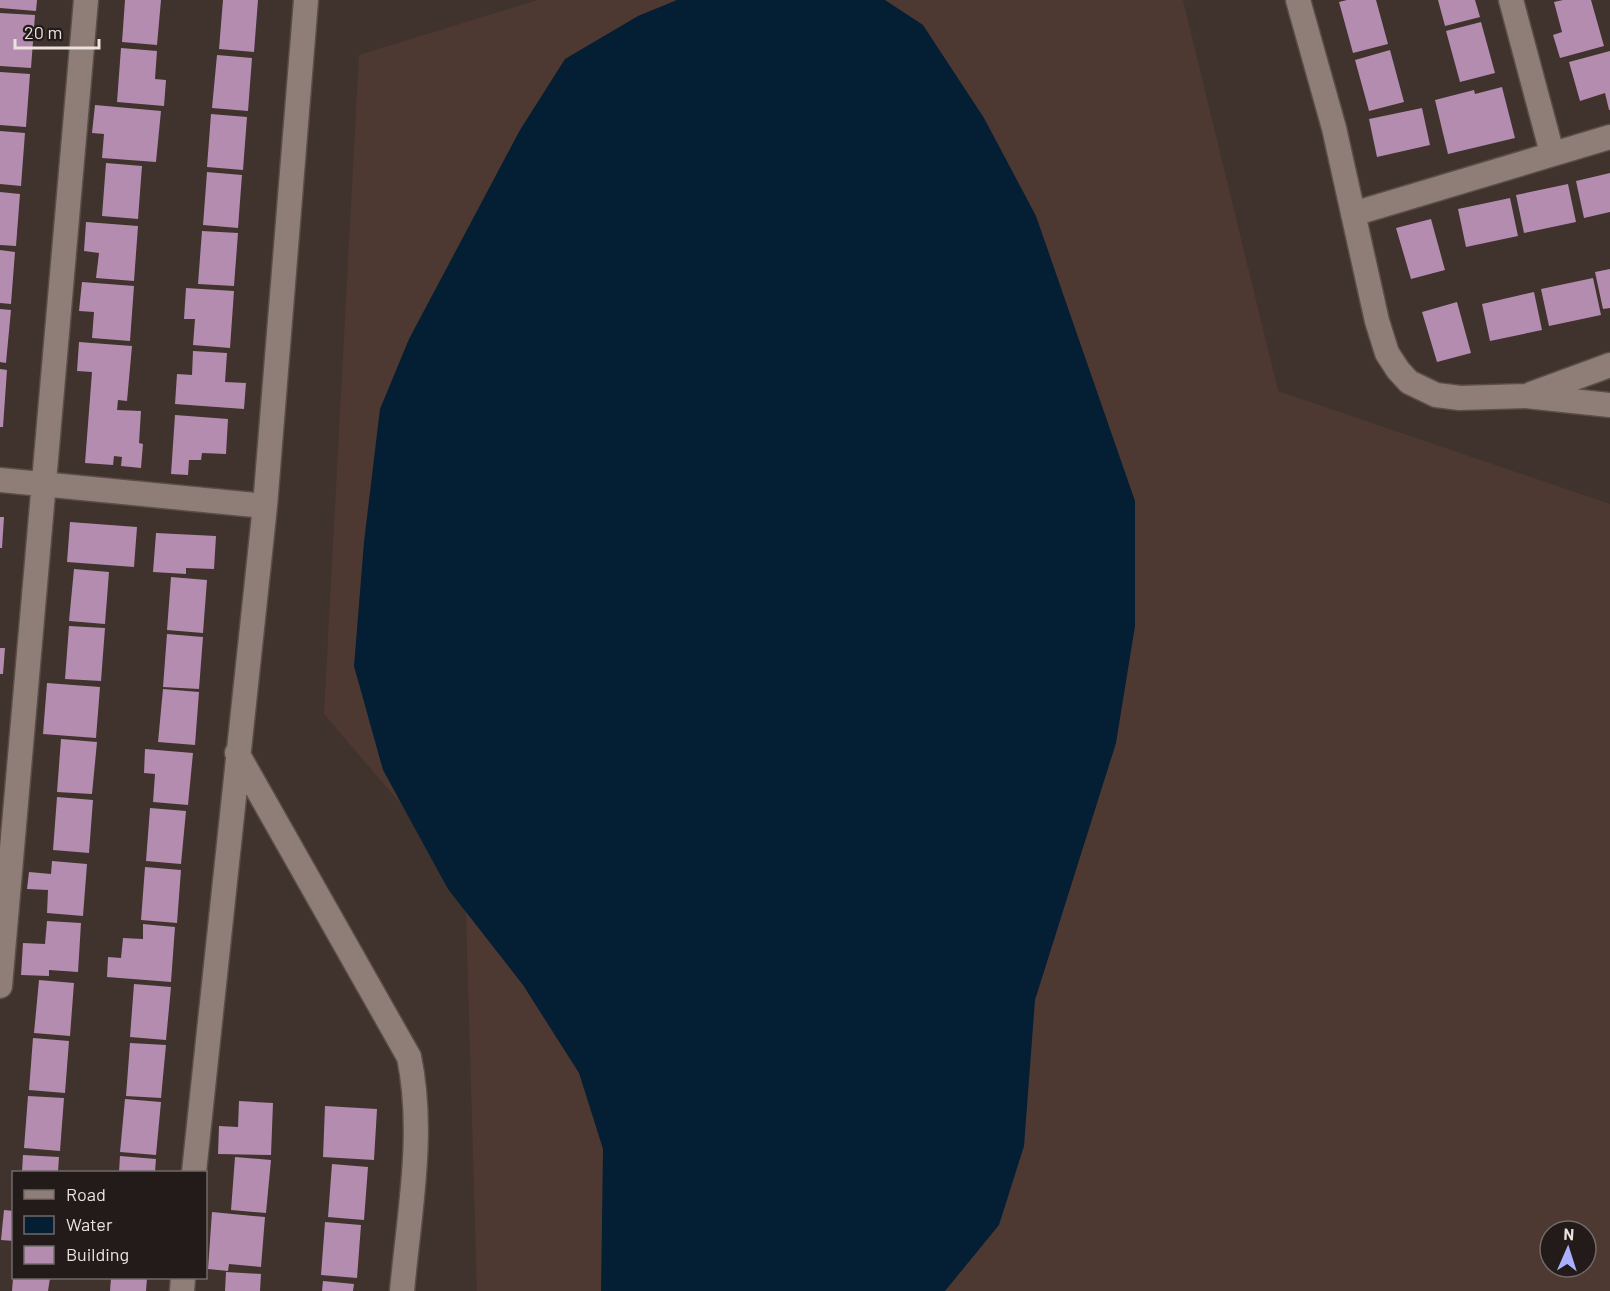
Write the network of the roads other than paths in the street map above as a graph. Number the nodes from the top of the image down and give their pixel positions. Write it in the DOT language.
graph roads {
  1 [pos="86,0"];
  2 [pos="306,0"];
  3 [pos="1298,0"];
  4 [pos="1511,0"];
  5 [pos="1610,137"];
  6 [pos="1552,153"];
  7 [pos="1353,214"];
  8 [pos="1610,365"];
  9 [pos="1526,396"];
  10 [pos="1610,405"];
  11 [pos="0,480"];
  12 [pos="45,485"];
  13 [pos="265,506"];
  14 [pos="237,753"];
  15 [pos="0,986"];
  16 [pos="194,1171"];
  17 [pos="402,1291"];
  1 -- 12 [label="street"];
  2 -- 13 [label="street"];
  3 -- 7 [label="street"];
  4 -- 6 [label="street"];
  5 -- 6 [label="street"];
  6 -- 7 [label="street"];
  7 -- 9 [label="street"];
  8 -- 9 [label="street"];
  9 -- 10 [label="street"];
  11 -- 12 [label="street"];
  12 -- 13 [label="street"];
  12 -- 15 [label="street"];
  13 -- 14 [label="street"];
  14 -- 16 [label="street"];
  14 -- 17 [label="street"];
}
